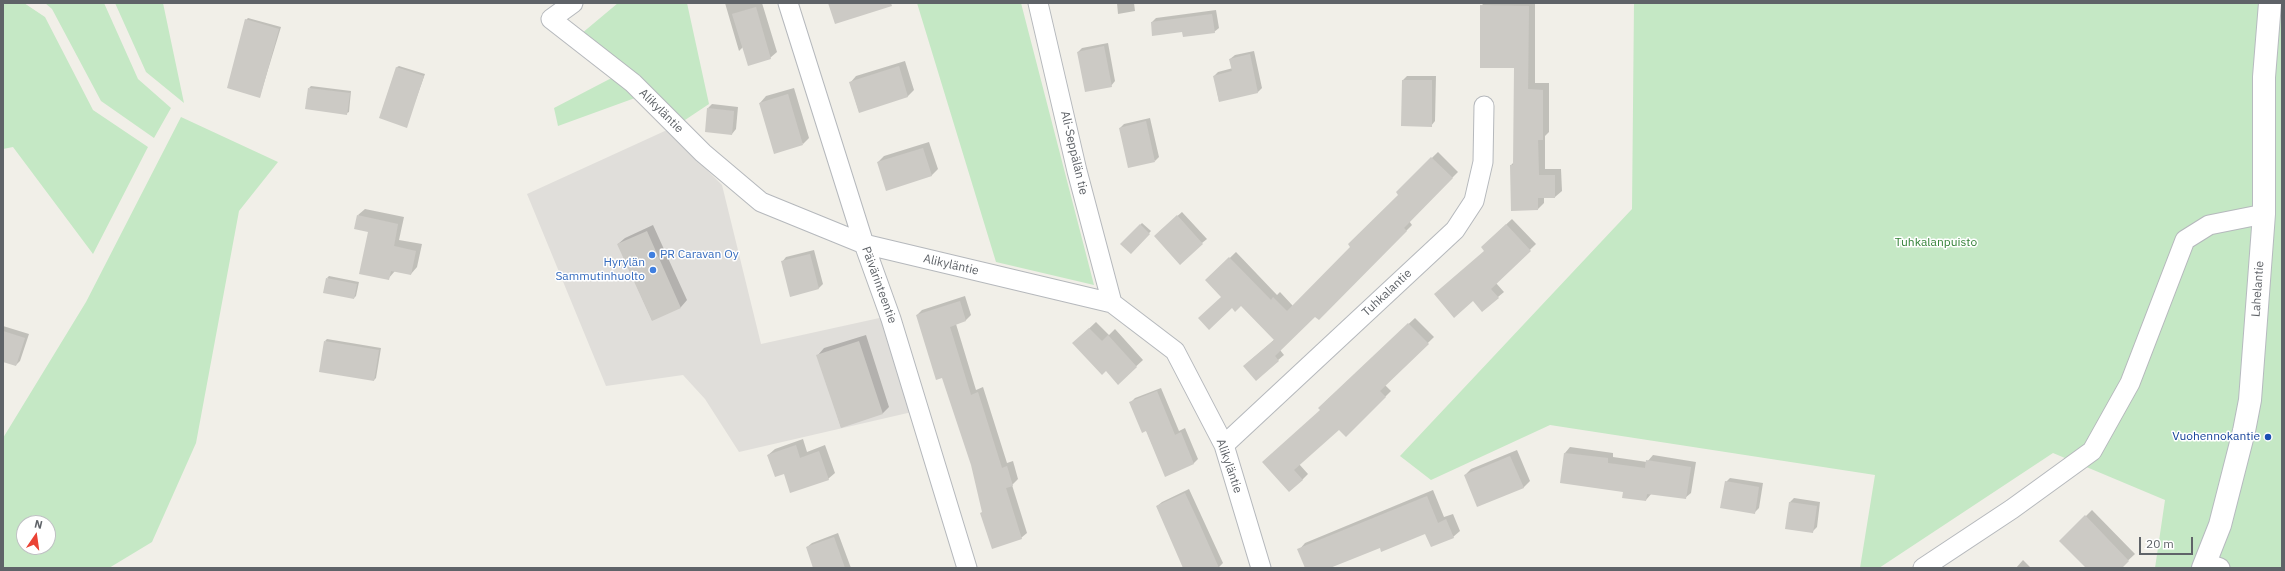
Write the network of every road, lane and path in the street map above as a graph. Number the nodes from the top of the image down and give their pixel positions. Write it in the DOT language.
graph roads {
  1 [pos="573,3"];
  2 [pos="788,3"];
  3 [pos="1038,3"];
  4 [pos="2270,3"];
  5 [pos="1484,106"];
  6 [pos="2264,214"];
  7 [pos="864,244"];
  8 [pos="1112,303"];
  9 [pos="1224,445"];
  10 [pos="2210,566"];
  11 [pos="967,568"];
  12 [pos="1261,568"];
  13 [pos="1923,568"];
  1 -- 7 [label="street, Alikyläntie"];
  2 -- 7 [label="street, Päivärinteentie"];
  3 -- 8 [label="street, Ali-Seppälän tie"];
  4 -- 6 [label="main road, Lahelantie"];
  5 -- 9 [label="street, Tuhkalantie"];
  6 -- 10 [label="main road, Lahelantie"];
  6 -- 13 [label="street"];
  7 -- 8 [label="street, Alikyläntie"];
  7 -- 11 [label="street, Päivärinteentie"];
  8 -- 9 [label="street, Alikyläntie"];
  9 -- 12 [label="street, Alikyläntie"];
}
